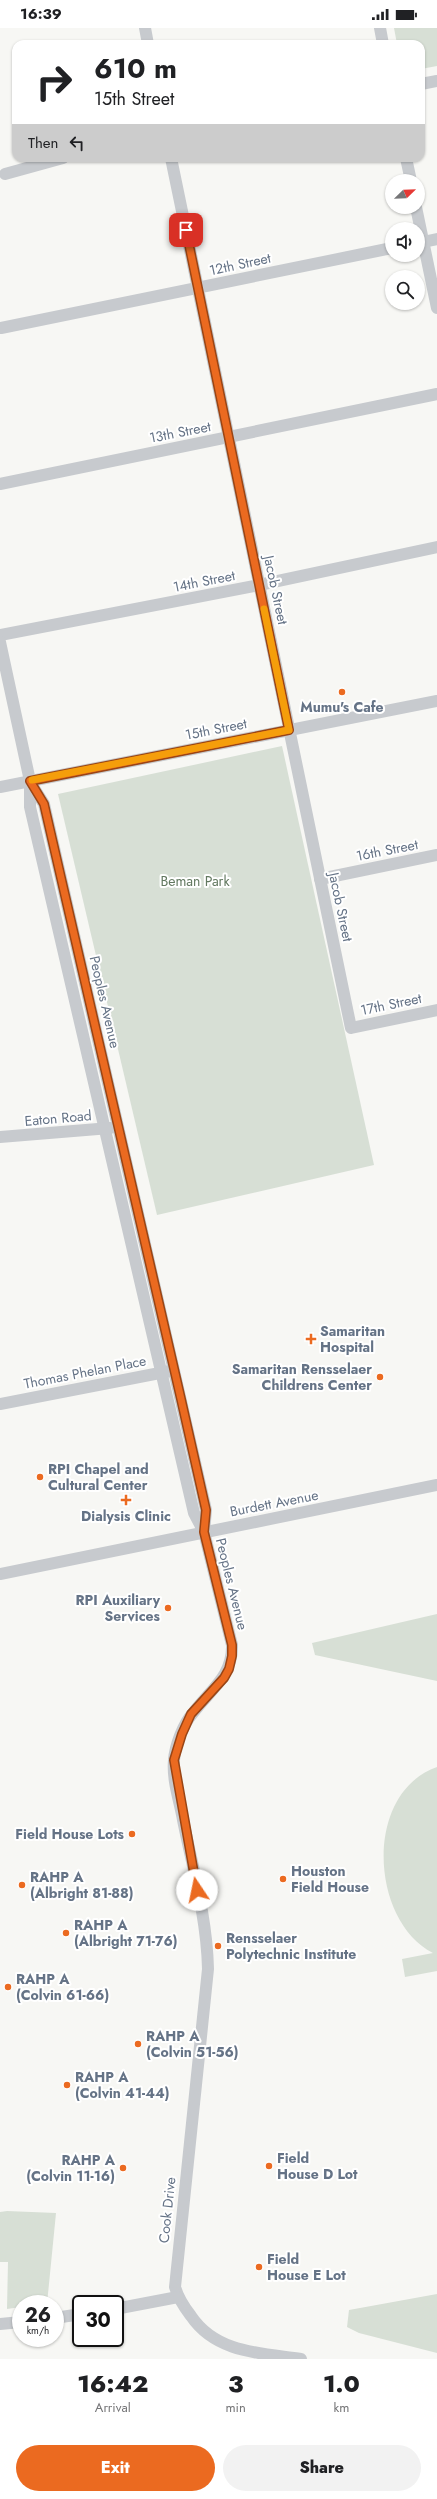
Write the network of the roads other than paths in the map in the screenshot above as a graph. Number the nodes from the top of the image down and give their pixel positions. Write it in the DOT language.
graph roads {
  1 [pos="144,28"];
  2 [pos="380,28"];
  3 [pos="147,40"];
  4 [pos="382,40"];
  5 [pos="437,81"];
  6 [pos="425,83"];
  7 [pos="48,162"];
  8 [pos="172,162"];
  9 [pos="407,162"];
  10 [pos="5,174"];
  11 [pos="409,174"];
  12 [pos="437,239"];
  13 [pos="425,241"];
  14 [pos="385,249"];
  15 [pos="425,261"];
  16 [pos="198,288"];
  17 [pos="437,308"];
  18 [pos="1,328"];
  19 [pos="437,394"];
  20 [pos="229,437"];
  21 [pos="0,484"];
  22 [pos="437,547"];
  23 [pos="259,585"];
  24 [pos="0,635"];
  25 [pos="0,642"];
  26 [pos="437,701"];
  27 [pos="289,730"];
  28 [pos="30,781"];
  29 [pos="0,786"];
  30 [pos="437,856"];
  31 [pos="320,878"];
  32 [pos="437,1010"];
  33 [pos="351,1028"];
  34 [pos="118,1128"];
  35 [pos="104,1129"];
  36 [pos="0,1138"];
  37 [pos="143,1233"];
  38 [pos="130,1236"];
  39 [pos="175,1370"];
  40 [pos="162,1372"];
  41 [pos="0,1404"];
  42 [pos="437,1485"];
  43 [pos="204,1532"];
  44 [pos="0,1574"];
  45 [pos="191,2126"];
  46 [pos="178,2297"];
  47 [pos="124,2307"];
  48 [pos="12,2323"];
  49 [pos="0,2324"];
  50 [pos="301,2359"];
  1 -- 3 [label="street"];
  2 -- 4 [label="street"];
  5 -- 6 [label="street"];
  7 -- 10 [label="street"];
  8 -- 16 [label="street, Jacob Street"];
  9 -- 11 [label="street"];
  12 -- 13 [label="street"];
  14 -- 16 [label="street, 12th Street"];
  15 -- 17 [label="street"];
  16 -- 18 [label="street, 12th Street"];
  16 -- 20 [label="street, Jacob Street"];
  19 -- 20 [label="street, 13th Street"];
  20 -- 21 [label="street, 13th Street"];
  20 -- 23 [label="street, Jacob Street"];
  22 -- 23 [label="street, 14th Street"];
  23 -- 24 [label="street, 14th Street"];
  23 -- 27 [label="street, Jacob Street"];
  25 -- 28 [label="street, Peoples Avenue"];
  26 -- 27 [label="street, 15th Street"];
  27 -- 28 [label="street, 15th Street"];
  27 -- 31 [label="street, Jacob Street"];
  28 -- 29 [label="street, 15th Street"];
  28 -- 34 [label="street, Peoples Avenue"];
  28 -- 35 [label="street, Peoples Avenue"];
  30 -- 31 [label="street, 16th Street"];
  31 -- 33 [label="street, Jacob Street"];
  32 -- 33 [label="street, 17th Street"];
  34 -- 35 [label="street, Eaton Road"];
  34 -- 37 [label="street, Peoples Avenue"];
  35 -- 36 [label="street, Eaton Road"];
  35 -- 38 [label="street, Peoples Avenue"];
  37 -- 38 [label="street"];
  37 -- 39 [label="street, Peoples Avenue"];
  38 -- 40 [label="street, Peoples Avenue"];
  39 -- 40 [label="street, Thomas Phelan Place"];
  39 -- 43 [label="street, Peoples Avenue"];
  40 -- 41 [label="street, Thomas Phelan Place"];
  40 -- 43 [label="street, Peoples Avenue"];
  42 -- 43 [label="street, Burdett Avenue"];
  43 -- 44 [label="street, Burdett Avenue"];
  43 -- 45 [label="street, Peoples Avenue"];
  45 -- 46 [label="street, Cook Drive"];
  46 -- 47 [label="street"];
  46 -- 50 [label="street"];
  48 -- 49 [label="street"];
}
